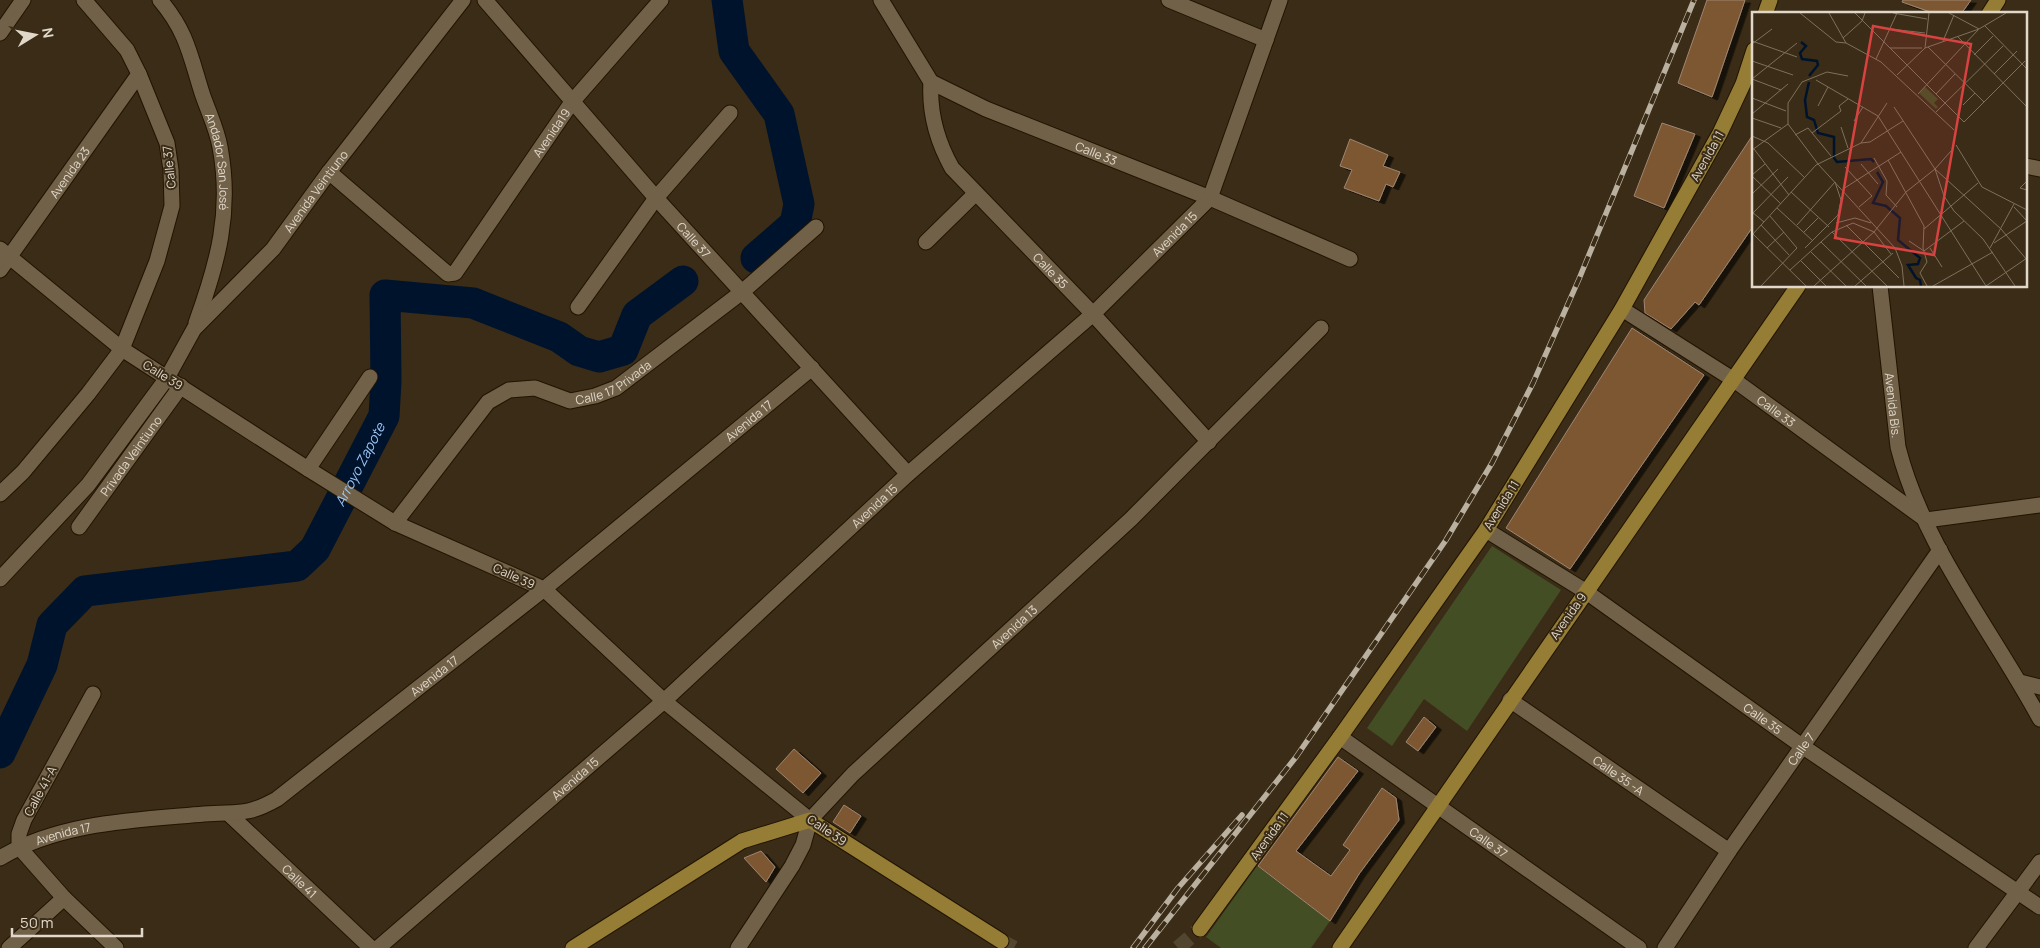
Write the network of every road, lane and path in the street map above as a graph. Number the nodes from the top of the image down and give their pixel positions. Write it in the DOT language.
graph roads {
  1 [pos="23,0"];
  2 [pos="84,0"];
  3 [pos="160,0"];
  4 [pos="463,0"];
  5 [pos="485,0"];
  6 [pos="661,0"];
  7 [pos="881,0"];
  8 [pos="1169,0"];
  9 [pos="1280,0"];
  10 [pos="1770,0"];
  11 [pos="1998,0"];
  12 [pos="1766,12"];
  13 [pos="1989,12"];
  14 [pos="0,34"];
  15 [pos="1266,40"];
  16 [pos="1752,62"];
  17 [pos="139,74"];
  18 [pos="931,82"];
  19 [pos="1748,86"];
  20 [pos="572,102"];
  21 [pos="730,113"];
  22 [pos="329,172"];
  23 [pos="976,194"];
  24 [pos="656,198"];
  25 [pos="1210,198"];
  26 [pos="816,227"];
  27 [pos="926,242"];
  28 [pos="5,253"];
  29 [pos="1350,259"];
  30 [pos="0,270"];
  31 [pos="1797,288"];
  32 [pos="1880,288"];
  33 [pos="742,292"];
  34 [pos="578,307"];
  35 [pos="1622,309"];
  36 [pos="1093,314"];
  37 [pos="1321,328"];
  38 [pos="194,329"];
  39 [pos="122,349"];
  40 [pos="812,368"];
  41 [pos="370,377"];
  42 [pos="168,378"];
  43 [pos="1734,380"];
  44 [pos="181,386"];
  45 [pos="1209,442"];
  46 [pos="308,469"];
  47 [pos="908,474"];
  48 [pos="0,494"];
  49 [pos="2040,505"];
  50 [pos="1926,520"];
  51 [pos="395,523"];
  52 [pos="79,527"];
  53 [pos="1486,530"];
  54 [pos="1940,550"];
  55 [pos="0,579"];
  56 [pos="544,589"];
  57 [pos="1585,591"];
  58 [pos="2020,682"];
  59 [pos="2040,686"];
  60 [pos="92,694"];
  61 [pos="1510,700"];
  62 [pos="664,701"];
  63 [pos="2040,719"];
  64 [pos="1340,737"];
  65 [pos="1802,746"];
  66 [pos="1437,807"];
  67 [pos="230,815"];
  68 [pos="810,820"];
  69 [pos="19,847"];
  70 [pos="1729,851"];
  71 [pos="0,858"];
  72 [pos="2040,862"];
  73 [pos="2016,893"];
  74 [pos="64,898"];
  75 [pos="2040,907"];
  76 [pos="1200,929"];
  77 [pos="1001,942"];
  78 [pos="9,948"];
  79 [pos="116,948"];
  80 [pos="371,948"];
  81 [pos="378,948"];
  82 [pos="573,948"];
  83 [pos="738,948"];
  84 [pos="1340,948"];
  85 [pos="1639,948"];
  86 [pos="1664,948"];
  87 [pos="1976,948"];
  1 -- 14 [label="street"];
  2 -- 17 [label="street, Calle 37"];
  3 -- 38 [label="street, Andador San José"];
  4 -- 22 [label="street, Avenida Veintiuno"];
  5 -- 20 [label="street, Calle 37"];
  6 -- 20 [label="street, Avenida19"];
  7 -- 18 [label="street"];
  8 -- 15 [label="street"];
  9 -- 15 [label="street, Avenida 15"];
  10 -- 12 [label="main road"];
  11 -- 13 [label="main road"];
  15 -- 25 [label="street, Avenida 15"];
  16 -- 19 [label="main road, Avenida 11"];
  17 -- 28 [label="street, Avenida 23"];
  17 -- 39 [label="street, Calle 37"];
  18 -- 23 [label="street, Calle 35"];
  18 -- 25 [label="street, Calle 33"];
  19 -- 35 [label="main road, Avenida 11"];
  20 -- 22 [label="street, Avenida19"];
  20 -- 24 [label="street, Calle 37"];
  21 -- 24 [label="street"];
  22 -- 38 [label="street, Avenida Veintiuno"];
  23 -- 27 [label="street"];
  23 -- 36 [label="street, Calle 35"];
  24 -- 33 [label="street, Calle 37"];
  24 -- 34 [label="street"];
  25 -- 29 [label="street, Calle 33"];
  25 -- 36 [label="street, Avenida 15"];
  26 -- 33 [label="street, Calle 17 Privada"];
  28 -- 30 [label="street, Avenida 23"];
  28 -- 39 [label="street, Calle 39"];
  31 -- 43 [label="main road, Avenida 9"];
  32 -- 50 [label="street, Avenida Bis."];
  33 -- 40 [label="street, Calle 37"];
  33 -- 51 [label="street, Calle 17 Privada"];
  35 -- 43 [label="street, Calle 33"];
  35 -- 53 [label="main road, Avenida 11"];
  36 -- 45 [label="street, Calle 35"];
  36 -- 47 [label="street, Avenida 15"];
  37 -- 45 [label="street, Avenida 13"];
  38 -- 42 [label="street, Avenida Veintiuno"];
  39 -- 42 [label="street, Calle 39"];
  39 -- 48 [label="street"];
  40 -- 47 [label="street, Calle 37"];
  40 -- 56 [label="street, Avenida 17"];
  41 -- 46 [label="street"];
  42 -- 44 [label="street, Calle 39"];
  42 -- 55 [label="street, Avenida Veintiuno"];
  43 -- 50 [label="street, Calle 33"];
  43 -- 57 [label="main road, Avenida 9"];
  44 -- 46 [label="street, Calle 39"];
  44 -- 52 [label="street, Privada Veintiuno"];
  45 -- 68 [label="street, Avenida 13"];
  46 -- 51 [label="street, Calle 39"];
  47 -- 62 [label="street, Avenida 15"];
  49 -- 50 [label="street"];
  50 -- 54 [label="street, Calle 33"];
  51 -- 56 [label="street, Calle 39"];
  53 -- 57 [label="street, Calle 35"];
  53 -- 64 [label="main road, Avenida 11"];
  54 -- 58 [label="street, Calle 33"];
  54 -- 65 [label="street, Calle 7"];
  56 -- 62 [label="street, Calle 39"];
  56 -- 67 [label="street, Avenida 17"];
  57 -- 61 [label="main road, Avenida 9"];
  57 -- 65 [label="street, Calle 35"];
  58 -- 59 [label="street"];
  58 -- 63 [label="street, Calle 33"];
  60 -- 69 [label="street, Calle 41-A"];
  61 -- 66 [label="main road, Avenida 9"];
  61 -- 70 [label="street, Calle 35 -A"];
  62 -- 68 [label="street, Calle 39"];
  62 -- 81 [label="street, Avenida 15"];
  64 -- 66 [label="street, Calle 37"];
  64 -- 76 [label="main road, Avenida 11"];
  65 -- 70 [label="street, Calle 7"];
  65 -- 73 [label="street, Calle 35"];
  66 -- 84 [label="main road, Avenida 9"];
  66 -- 85 [label="street, Calle 37"];
  67 -- 69 [label="street, Avenida 17"];
  67 -- 80 [label="street, Calle 41"];
  68 -- 77 [label="main road, Calle 39"];
  68 -- 82 [label="main road"];
  68 -- 83 [label="street, Avenida 13"];
  69 -- 71 [label="street, Avenida 17"];
  69 -- 74 [label="street"];
  70 -- 86 [label="street, Calle 7"];
  72 -- 73 [label="street"];
  73 -- 75 [label="street, Calle 35"];
  73 -- 87 [label="street"];
  74 -- 78 [label="street"];
  74 -- 79 [label="street"];
}
